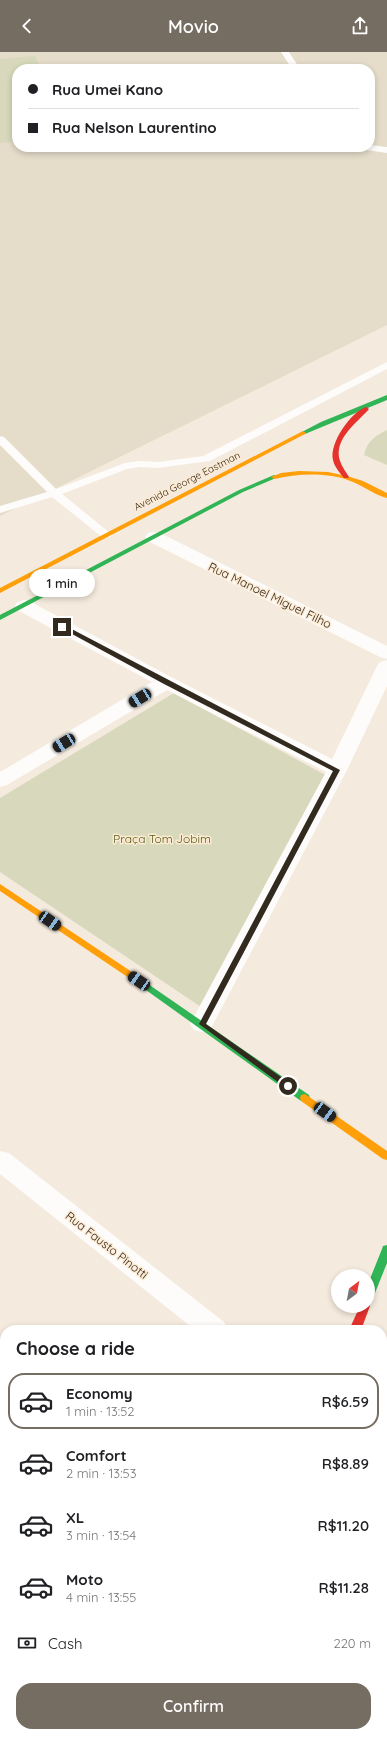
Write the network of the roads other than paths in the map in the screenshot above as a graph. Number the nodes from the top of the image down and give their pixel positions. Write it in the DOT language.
graph roads {
  1 [pos="285,52"];
  2 [pos="293,64"];
  3 [pos="375,148"];
  4 [pos="387,150"];
  5 [pos="387,365"];
  6 [pos="387,397"];
  7 [pos="370,406"];
  8 [pos="0,439"];
  9 [pos="346,477"];
  10 [pos="54,493"];
  11 [pos="387,496"];
  12 [pos="0,510"];
  13 [pos="106,535"];
  14 [pos="154,537"];
  15 [pos="0,591"];
  16 [pos="24,606"];
  17 [pos="0,618"];
  18 [pos="387,653"];
  19 [pos="387,666"];
  20 [pos="166,682"];
  21 [pos="337,770"];
  22 [pos="0,781"];
  23 [pos="0,887"];
  24 [pos="202,1024"];
  25 [pos="387,1156"];
  26 [pos="0,1160"];
  27 [pos="387,1249"];
  28 [pos="375,1280"];
  29 [pos="362,1313"];
  30 [pos="208,1325"];
  31 [pos="357,1325"];
  1 -- 2 [label="lane"];
  3 -- 4 [label="lane"];
  5 -- 10 [label="lane"];
  6 -- 7 [label="street, Avenida George Eastman"];
  7 -- 9 [label="street"];
  7 -- 13 [label="street, Avenida George Eastman"];
  8 -- 10 [label="lane"];
  9 -- 11 [label="street"];
  9 -- 14 [label="street"];
  10 -- 12 [label="lane"];
  10 -- 13 [label="lane"];
  13 -- 15 [label="street, Avenida George Eastman"];
  14 -- 16 [label="street"];
  14 -- 18 [label="street, Rua Manoel Miguel Filho"];
  16 -- 17 [label="street"];
  16 -- 20 [label="street"];
  19 -- 21 [label="street"];
  20 -- 21 [label="street"];
  20 -- 22 [label="street"];
  21 -- 24 [label="street"];
  23 -- 24 [label="street"];
  24 -- 25 [label="street"];
  26 -- 30 [label="street, Rua Fausto Pinotti"];
  27 -- 28 [label="street"];
  29 -- 31 [label="street"];
}
